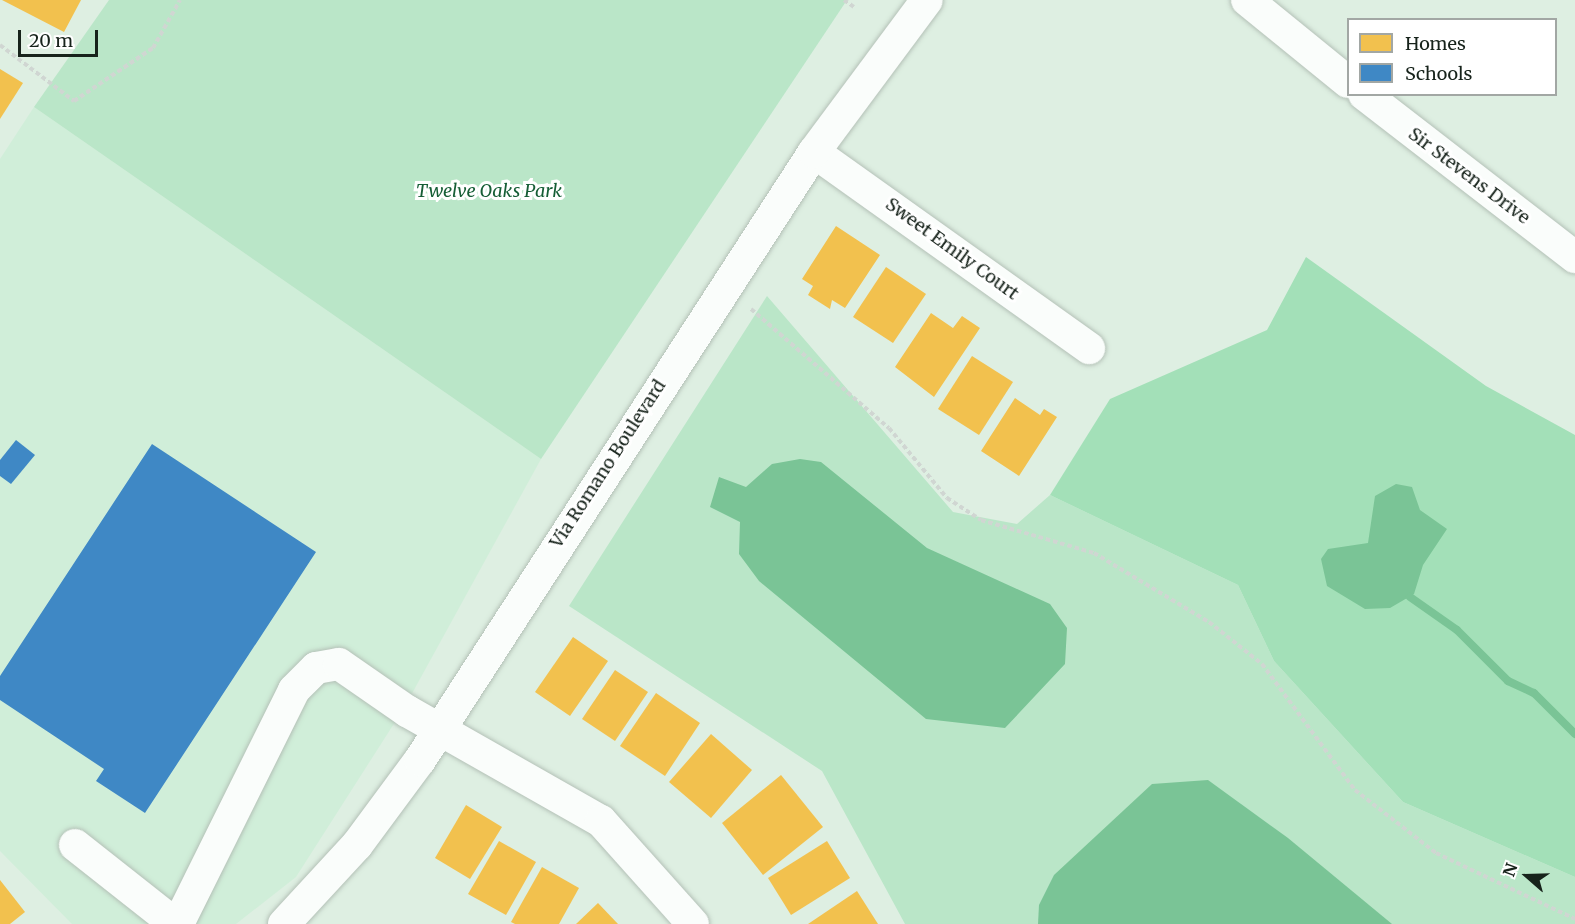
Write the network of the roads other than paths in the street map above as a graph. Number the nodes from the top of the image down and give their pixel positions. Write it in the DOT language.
graph roads {
  1 [pos="927,0"];
  2 [pos="1246,0"];
  3 [pos="1347,81"];
  4 [pos="1367,96"];
  5 [pos="814,152"];
  6 [pos="1575,256"];
  7 [pos="1089,348"];
  8 [pos="440,729"];
  9 [pos="75,845"];
  10 [pos="176,924"];
  11 [pos="284,924"];
  12 [pos="693,924"];
  1 -- 5 [label="street, Via Romano Boulevard"];
  2 -- 3 [label="street"];
  4 -- 6 [label="street, Sir Stevens Drive"];
  5 -- 7 [label="street, Sweet Emily Court"];
  5 -- 8 [label="street, Via Romano Boulevard"];
  8 -- 10 [label="street"];
  8 -- 11 [label="street, Via Romano Boulevard"];
  8 -- 12 [label="street"];
  9 -- 10 [label="street"];
}
